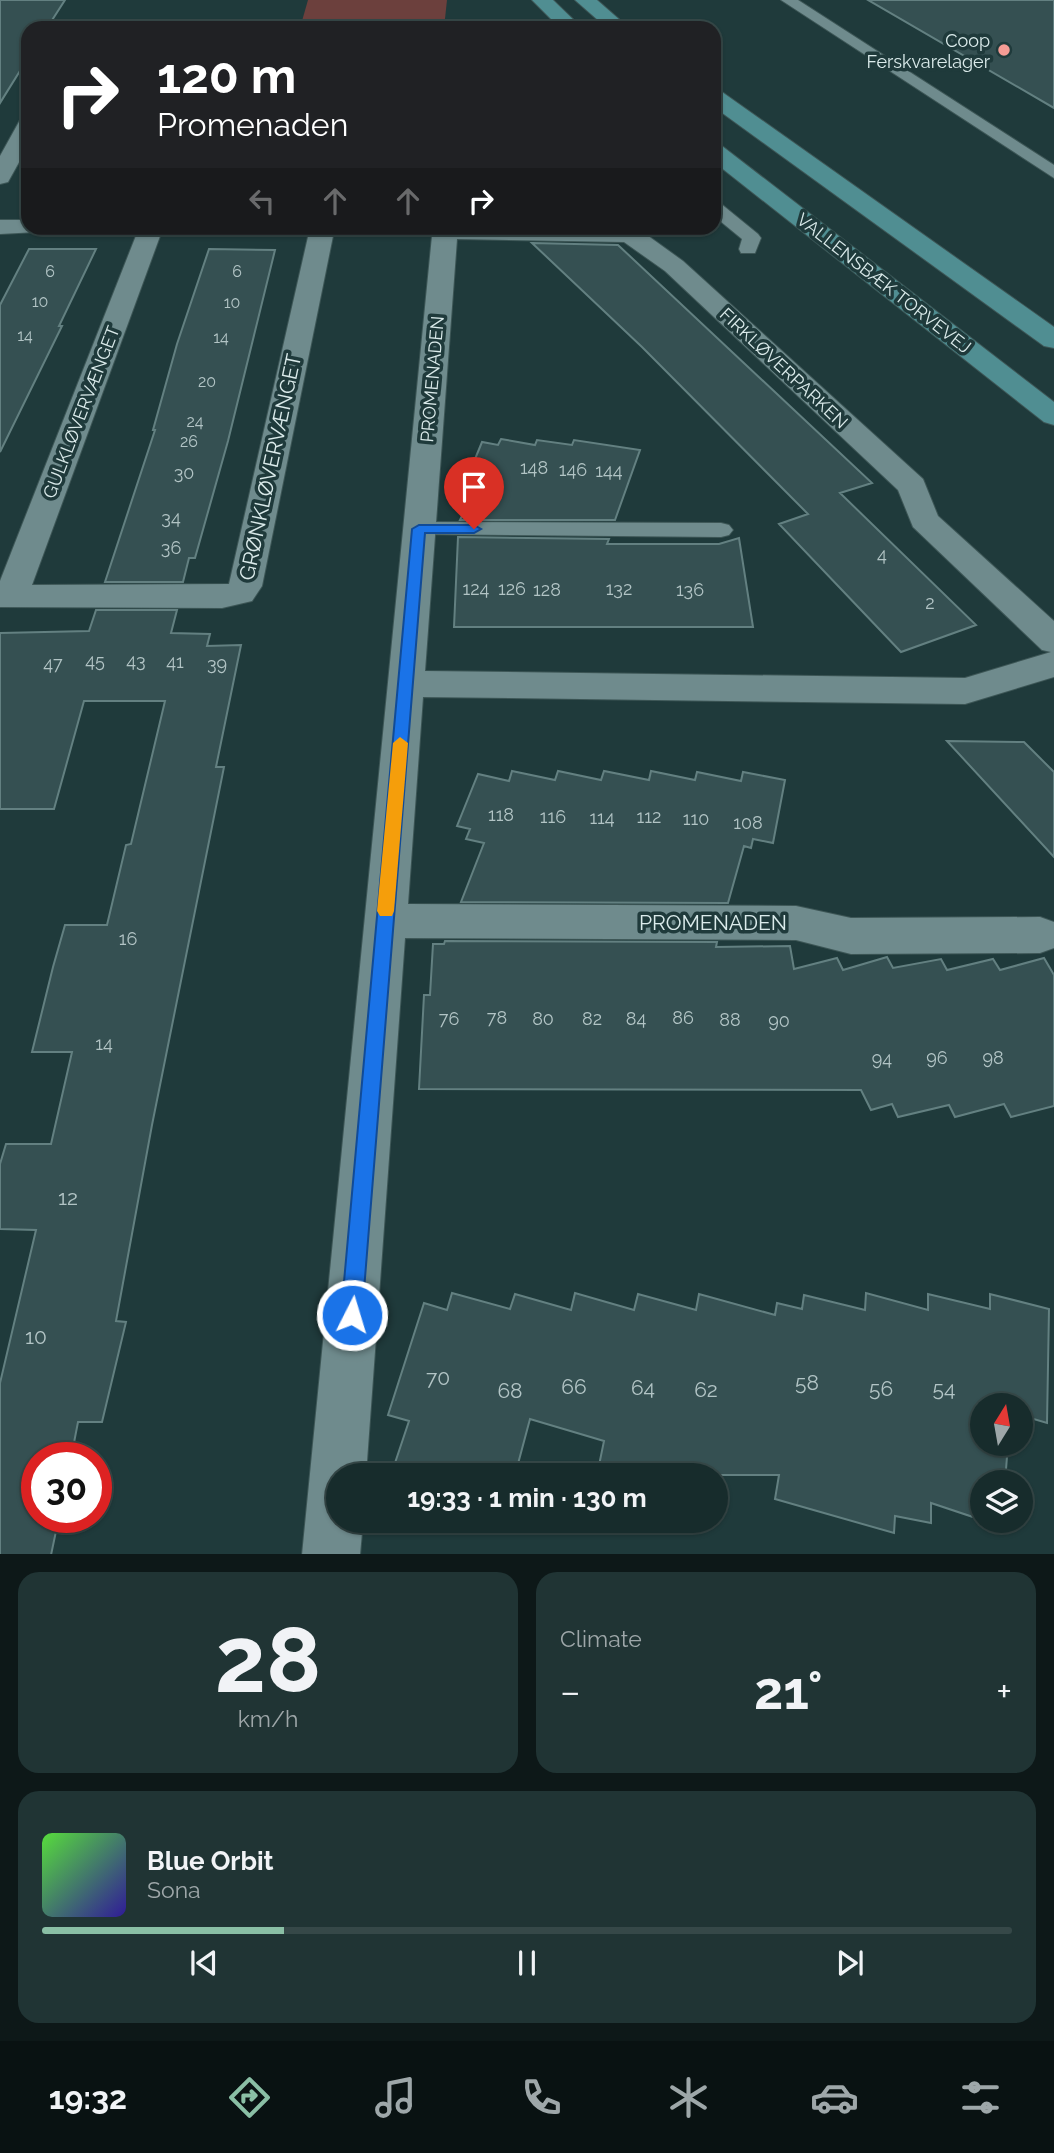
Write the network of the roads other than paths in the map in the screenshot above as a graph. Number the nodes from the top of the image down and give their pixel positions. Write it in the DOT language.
graph roads {
  1 [pos="542,0"];
  2 [pos="585,0"];
  3 [pos="788,0"];
  4 [pos="564,21"];
  5 [pos="610,21"];
  6 [pos="721,102"];
  7 [pos="21,138"];
  8 [pos="721,156"];
  9 [pos="1054,173"];
  10 [pos="0,177"];
  11 [pos="721,213"];
  12 [pos="21,226"];
  13 [pos="0,227"];
  14 [pos="148,235"];
  15 [pos="320,235"];
  16 [pos="445,235"];
  17 [pos="631,235"];
  18 [pos="748,249"];
  19 [pos="1054,340"];
  20 [pos="1054,415"];
  21 [pos="419,529"];
  22 [pos="722,530"];
  23 [pos="6,596"];
  24 [pos="1054,641"];
  25 [pos="1054,664"];
  26 [pos="405,684"];
  27 [pos="385,921"];
  28 [pos="1040,935"];
  29 [pos="339,1463"];
  30 [pos="333,1533"];
  31 [pos="331,1554"];
  1 -- 4 [label="street"];
  2 -- 5 [label="street"];
  3 -- 9 [label="lane"];
  6 -- 19 [label="street"];
  7 -- 10 [label="street"];
  8 -- 20 [label="street, VALLENSBÆK TORVEVEJ"];
  11 -- 18 [label="lane"];
  12 -- 13 [label="street"];
  14 -- 23 [label="street, GULKLØVERVÆNGET"];
  15 -- 23 [label="street, GRØNKLØVERVÆNGET"];
  16 -- 21 [label="street, PROMENADEN"];
  17 -- 24 [label="street, FIRKLØVERPARKEN"];
  21 -- 22 [label="lane"];
  21 -- 26 [label="street, PROMENADEN"];
  25 -- 26 [label="street"];
  26 -- 27 [label="street, PROMENADEN"];
  27 -- 28 [label="street, PROMENADEN"];
  27 -- 29 [label="street, PROMENADEN"];
  30 -- 31 [label="street, PROMENADEN"];
}
